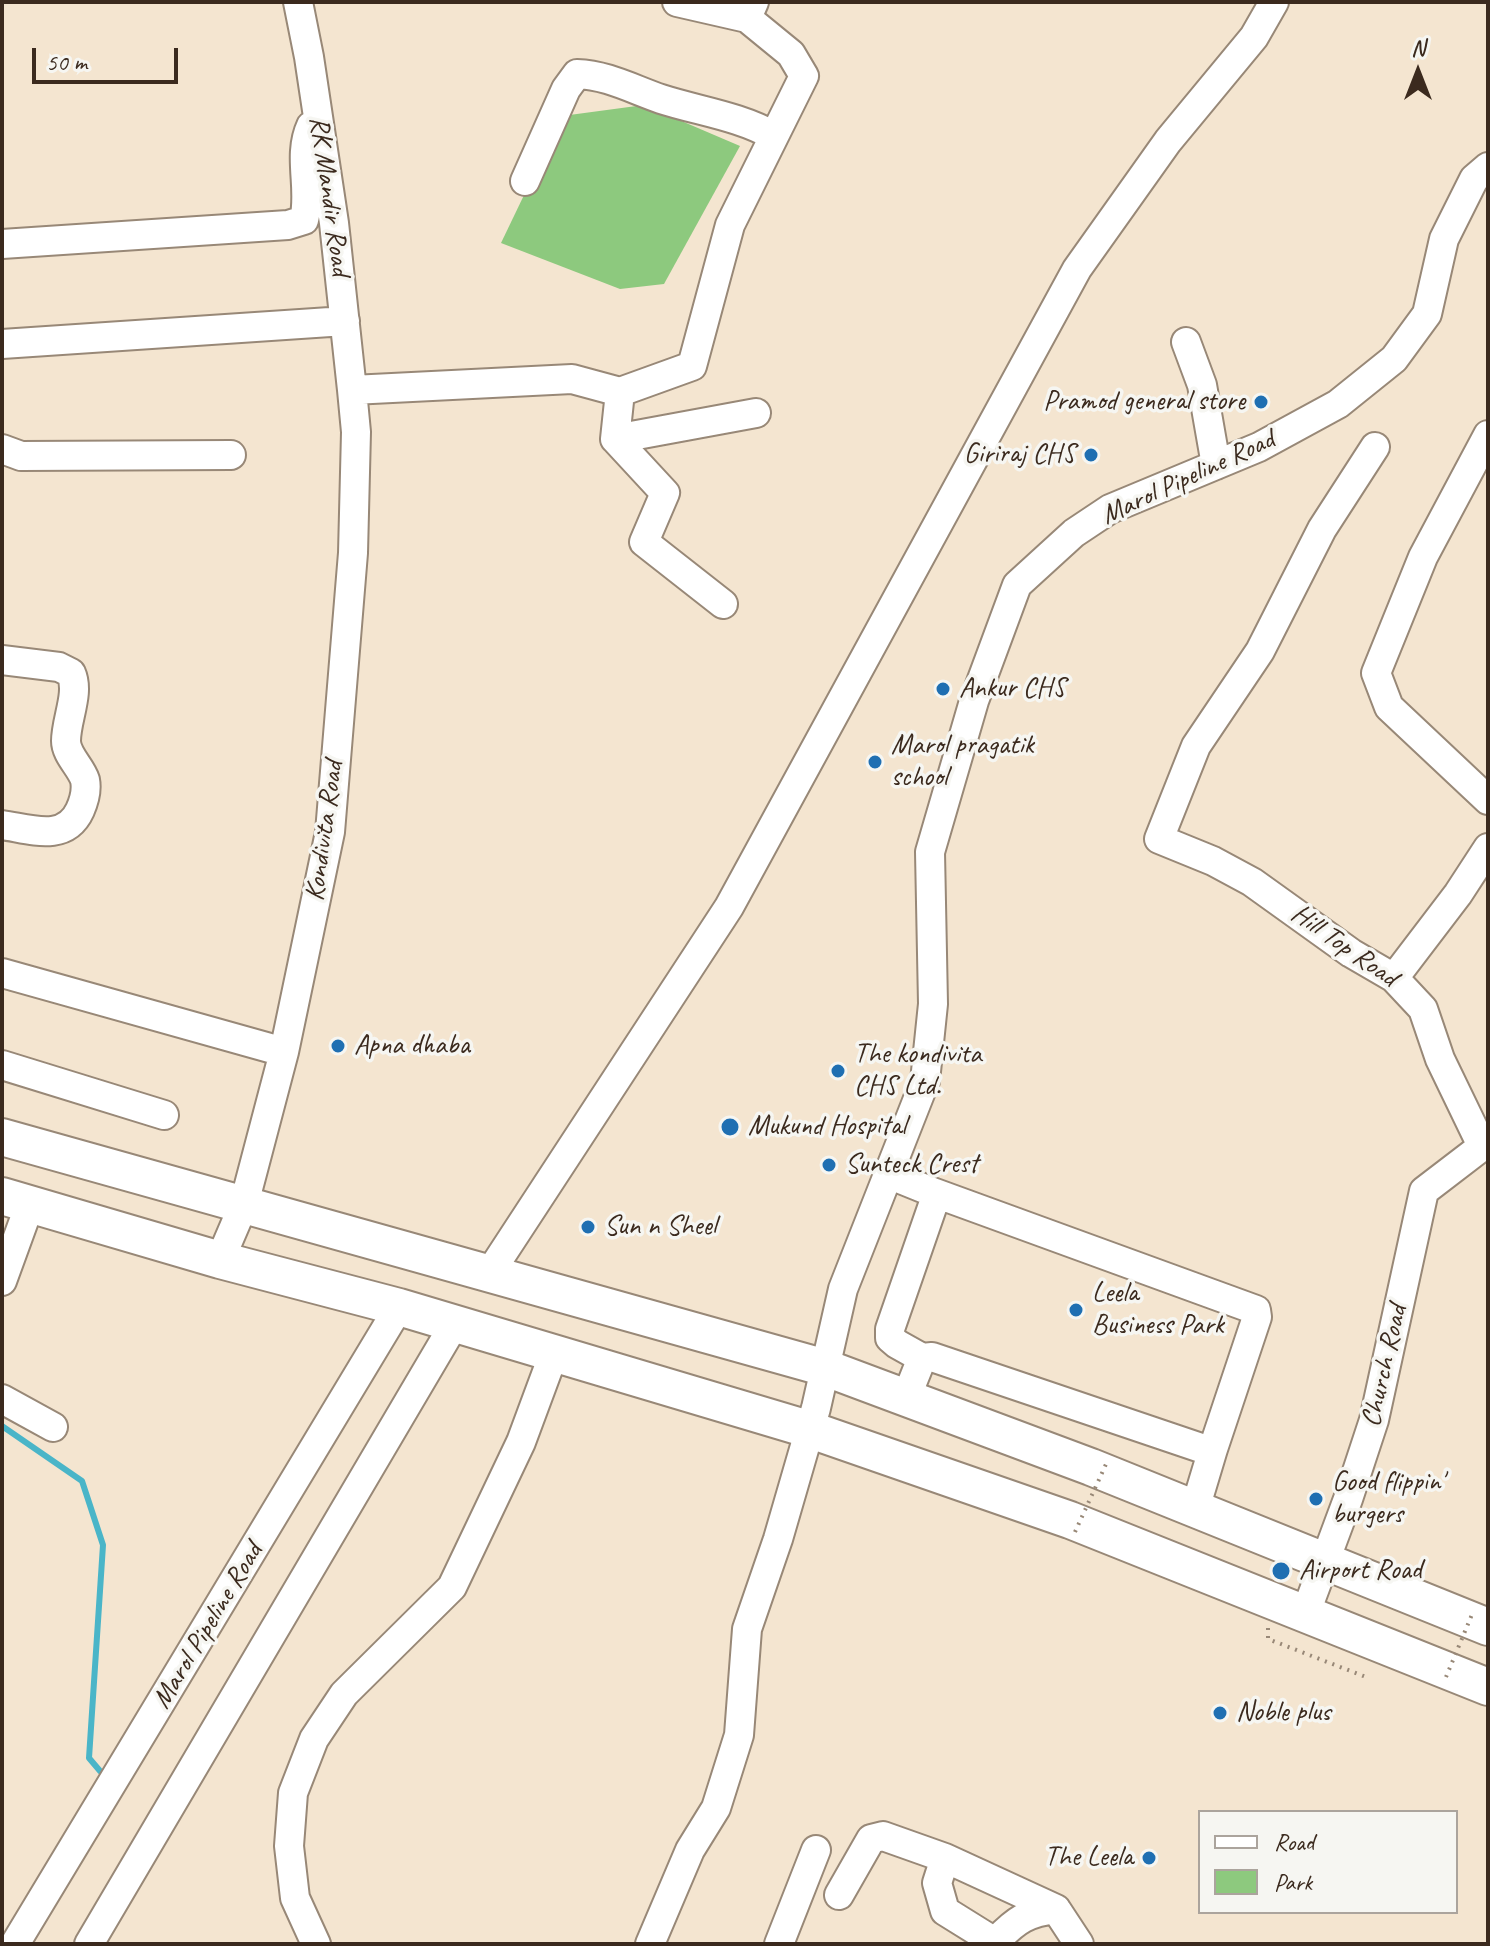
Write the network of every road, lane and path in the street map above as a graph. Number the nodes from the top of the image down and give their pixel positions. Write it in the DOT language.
graph roads {
  1 [pos="298,2"];
  2 [pos="677,2"];
  3 [pos="1274,2"];
  4 [pos="750,10"];
  5 [pos="318,113"];
  6 [pos="774,136"];
  7 [pos="1488,167"];
  8 [pos="525,181"];
  9 [pos="2,244"];
  10 [pos="345,321"];
  11 [pos="1186,342"];
  12 [pos="2,344"];
  13 [pos="352,390"];
  14 [pos="620,392"];
  15 [pos="756,413"];
  16 [pos="1488,435"];
  17 [pos="615,439"];
  18 [pos="1375,447"];
  19 [pos="2,449"];
  20 [pos="231,455"];
  21 [pos="1216,465"];
  22 [pos="723,604"];
  23 [pos="2,660"];
  24 [pos="1488,800"];
  25 [pos="2,825"];
  26 [pos="1488,848"];
  27 [pos="2,973"];
  28 [pos="1394,978"];
  29 [pos="284,1052"];
  30 [pos="2,1065"];
  31 [pos="164,1115"];
  32 [pos="2,1137"];
  33 [pos="1485,1144"];
  34 [pos="888,1174"];
  35 [pos="935,1193"];
  36 [pos="16,1200"];
  37 [pos="244,1204"];
  38 [pos="220,1260"];
  39 [pos="489,1274"];
  40 [pos="2,1281"];
  41 [pos="399,1307"];
  42 [pos="455,1323"];
  43 [pos="554,1353"];
  44 [pos="922,1358"];
  45 [pos="826,1368"];
  46 [pos="906,1398"];
  47 [pos="2,1399"];
  48 [pos="53,1427"];
  49 [pos="808,1429"];
  50 [pos="1213,1449"];
  51 [pos="1107,1462"];
  52 [pos="1195,1509"];
  53 [pos="1075,1532"];
  54 [pos="1325,1561"];
  55 [pos="1269,1598"];
  56 [pos="1306,1612"];
  57 [pos="1480,1620"];
  58 [pos="1366,1677"];
  59 [pos="1446,1677"];
  60 [pos="1488,1687"];
  61 [pos="816,1850"];
  62 [pos="945,1858"];
  63 [pos="839,1895"];
  64 [pos="1056,1909"];
  65 [pos="997,1942"];
  66 [pos="15,1944"];
  67 [pos="89,1944"];
  68 [pos="316,1944"];
  69 [pos="650,1944"];
  70 [pos="779,1944"];
  71 [pos="1079,1944"];
  1 -- 5 [label="street, RK Mandir Road"];
  2 -- 4 [label="street"];
  3 -- 39 [label="street"];
  4 -- 6 [label="street"];
  5 -- 9 [label="street"];
  5 -- 10 [label="street, RK Mandir Road"];
  6 -- 8 [label="street"];
  6 -- 14 [label="street"];
  7 -- 21 [label="street, Marol Pipeline Road"];
  10 -- 12 [label="street"];
  10 -- 13 [label="street, RK Mandir Road"];
  11 -- 21 [label="street"];
  13 -- 14 [label="street"];
  13 -- 29 [label="street, Kondivita Road"];
  14 -- 17 [label="street"];
  15 -- 17 [label="street"];
  16 -- 24 [label="street"];
  17 -- 22 [label="street"];
  18 -- 28 [label="street, Hill Top Road"];
  19 -- 20 [label="street"];
  21 -- 34 [label="street, Marol Pipeline Road"];
  23 -- 25 [label="street"];
  26 -- 28 [label="street"];
  27 -- 29 [label="street"];
  28 -- 33 [label="street, Hill Top Road"];
  29 -- 37 [label="street, Kondivita Road"];
  30 -- 31 [label="street"];
  32 -- 37 [label="main road"];
  33 -- 54 [label="street, Church Road"];
  34 -- 35 [label="street"];
  34 -- 45 [label="street, Marol Pipeline Road"];
  35 -- 44 [label="street"];
  35 -- 50 [label="street"];
  36 -- 38 [label="main road"];
  36 -- 40 [label="street"];
  37 -- 38 [label="street, Kondivita Road"];
  37 -- 39 [label="main road"];
  38 -- 41 [label="main road"];
  39 -- 45 [label="main road"];
  41 -- 42 [label="main road"];
  41 -- 66 [label="street, Marol Pipeline Road"];
  42 -- 43 [label="main road"];
  42 -- 67 [label="street"];
  43 -- 49 [label="main road"];
  43 -- 68 [label="street"];
  44 -- 46 [label="street"];
  44 -- 50 [label="street"];
  45 -- 46 [label="main road"];
  45 -- 49 [label="street, Marol Pipeline Road"];
  46 -- 52 [label="main road"];
  47 -- 48 [label="street"];
  49 -- 55 [label="main road"];
  49 -- 69 [label="street, Marol Pipeline Road"];
  50 -- 52 [label="street"];
  51 -- 53 [label="path, bridge"];
  52 -- 54 [label="main road"];
  54 -- 56 [label="street, Church Road"];
  54 -- 57 [label="main road"];
  55 -- 56 [label="main road"];
  55 -- 58 [label="path"];
  56 -- 60 [label="main road"];
  57 -- 59 [label="path, bridge"];
  61 -- 70 [label="street"];
  62 -- 63 [label="street"];
  62 -- 64 [label="street"];
  62 -- 65 [label="street"];
  64 -- 65 [label="street"];
  64 -- 71 [label="street"];
}
